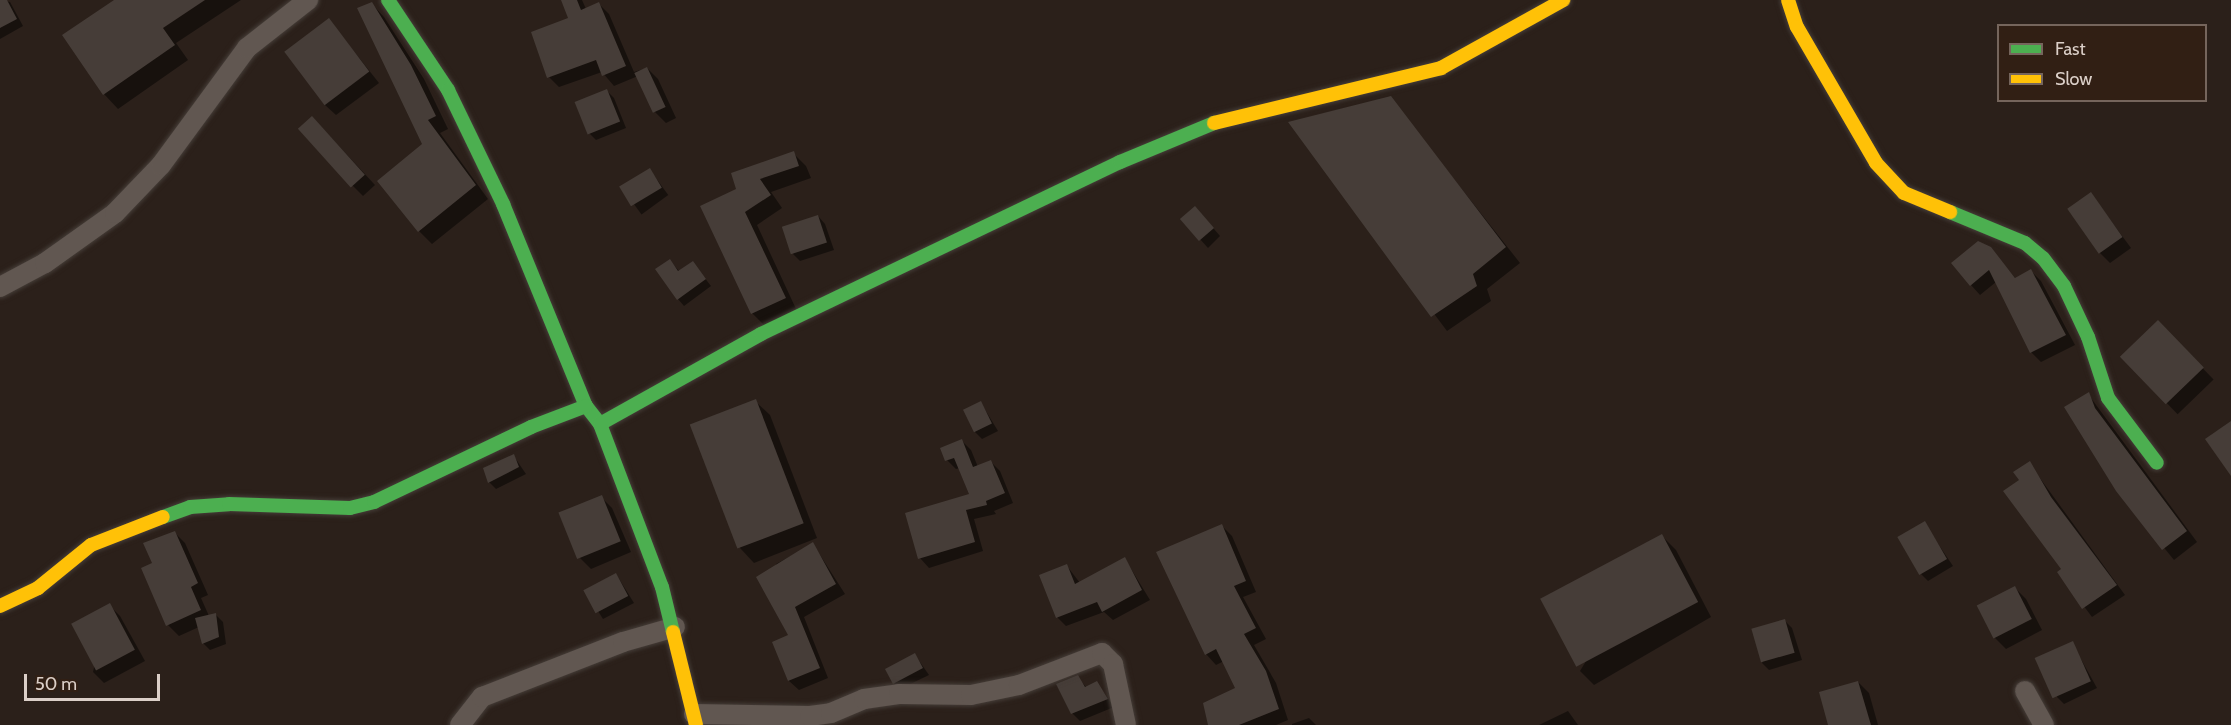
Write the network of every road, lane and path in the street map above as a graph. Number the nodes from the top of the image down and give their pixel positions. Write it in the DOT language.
graph roads {
  1 [pos="308,0"];
  2 [pos="388,0"];
  3 [pos="1563,0"];
  4 [pos="1788,0"];
  5 [pos="0,287"];
  6 [pos="586,406"];
  7 [pos="600,424"];
  8 [pos="2157,463"];
  9 [pos="0,606"];
  10 [pos="675,627"];
  11 [pos="2025,691"];
  12 [pos="695,720"];
  13 [pos="460,725"];
  14 [pos="1126,725"];
  15 [pos="2044,725"];
  1 -- 5 [label="street"];
  2 -- 6 [label="street"];
  3 -- 7 [label="street"];
  4 -- 8 [label="street"];
  6 -- 7 [label="street"];
  6 -- 9 [label="street"];
  7 -- 10 [label="street"];
  10 -- 12 [label="street"];
  10 -- 13 [label="street"];
  11 -- 15 [label="street"];
  12 -- 14 [label="street"];
}
